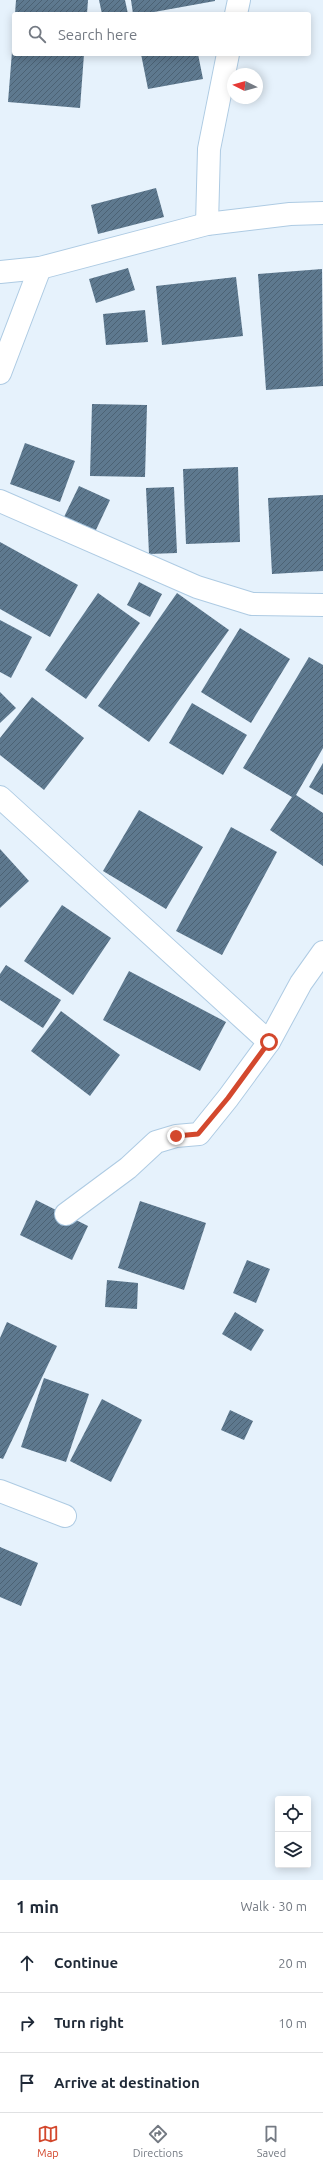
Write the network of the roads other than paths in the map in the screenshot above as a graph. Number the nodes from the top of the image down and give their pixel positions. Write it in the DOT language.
graph roads {
  1 [pos="239,0"];
  2 [pos="236,12"];
  3 [pos="228,56"];
  4 [pos="323,213"];
  5 [pos="207,224"];
  6 [pos="40,268"];
  7 [pos="0,272"];
  8 [pos="0,373"];
  9 [pos="0,501"];
  10 [pos="323,605"];
  11 [pos="0,797"];
  12 [pos="323,952"];
  13 [pos="269,1042"];
  14 [pos="66,1214"];
  15 [pos="0,1491"];
  16 [pos="65,1516"];
  1 -- 2 [label="street"];
  3 -- 5 [label="street"];
  4 -- 5 [label="street"];
  5 -- 6 [label="street"];
  6 -- 7 [label="street"];
  6 -- 8 [label="street"];
  9 -- 10 [label="street"];
  11 -- 13 [label="street"];
  12 -- 13 [label="street"];
  13 -- 14 [label="street"];
  15 -- 16 [label="street"];
}
